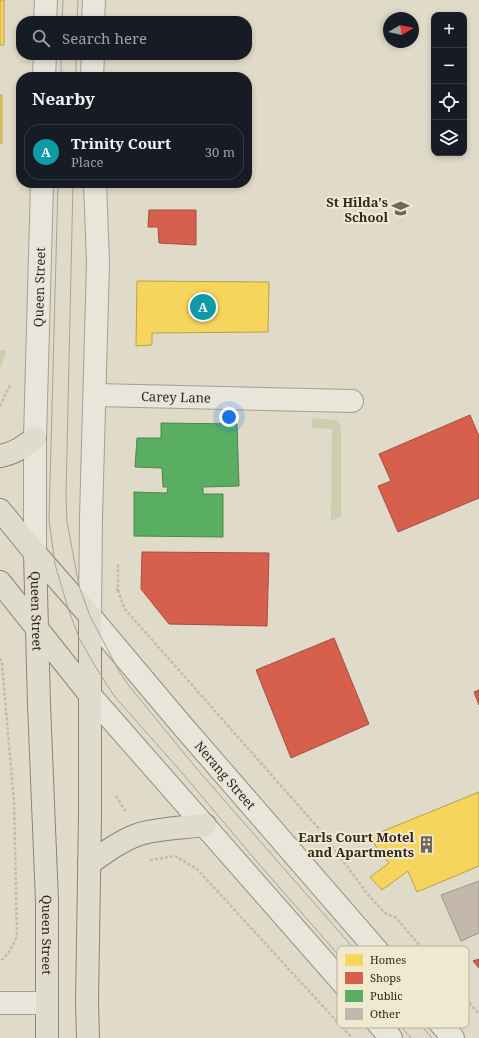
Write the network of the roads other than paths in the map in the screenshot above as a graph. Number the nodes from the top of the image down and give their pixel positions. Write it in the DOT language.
graph roads {
  1 [pos="46,0"];
  2 [pos="94,0"];
  3 [pos="45,16"];
  4 [pos="93,16"];
  5 [pos="44,60"];
  6 [pos="93,60"];
  7 [pos="44,72"];
  8 [pos="92,72"];
  9 [pos="42,188"];
  10 [pos="95,188"];
  11 [pos="95,395"];
  12 [pos="352,401"];
  13 [pos="35,438"];
  14 [pos="0,456"];
  15 [pos="0,510"];
  16 [pos="35,553"];
  17 [pos="0,582"];
  18 [pos="90,616"];
  19 [pos="37,628"];
  20 [pos="90,695"];
  21 [pos="205,826"];
  22 [pos="89,864"];
  23 [pos="373,946"];
  24 [pos="337,976"];
  25 [pos="47,1003"];
  26 [pos="0,1004"];
  27 [pos="382,1028"];
  28 [pos="444,1028"];
  29 [pos="47,1038"];
  30 [pos="88,1038"];
  31 [pos="391,1038"];
  32 [pos="453,1038"];
  1 -- 3 [label="street"];
  2 -- 4 [label="street"];
  5 -- 7 [label="street"];
  6 -- 8 [label="street"];
  9 -- 13 [label="street, Queen Street"];
  10 -- 11 [label="street"];
  11 -- 12 [label="street, Carey Lane"];
  11 -- 18 [label="street"];
  13 -- 14 [label="main road"];
  13 -- 16 [label="street, Queen Street"];
  15 -- 16 [label="main road, Nerang Street"];
  16 -- 18 [label="main road, Nerang Street"];
  16 -- 19 [label="main road, Queen Street"];
  17 -- 19 [label="main road"];
  18 -- 20 [label="main road"];
  18 -- 23 [label="street, Nerang Street"];
  19 -- 20 [label="main road"];
  19 -- 25 [label="main road, Queen Street"];
  20 -- 21 [label="street"];
  20 -- 22 [label="main road"];
  21 -- 22 [label="main road"];
  21 -- 24 [label="street"];
  22 -- 30 [label="main road"];
  25 -- 26 [label="street"];
  25 -- 29 [label="main road, Queen Street"];
  27 -- 31 [label="street"];
  28 -- 32 [label="street, Nerang Street"];
}
